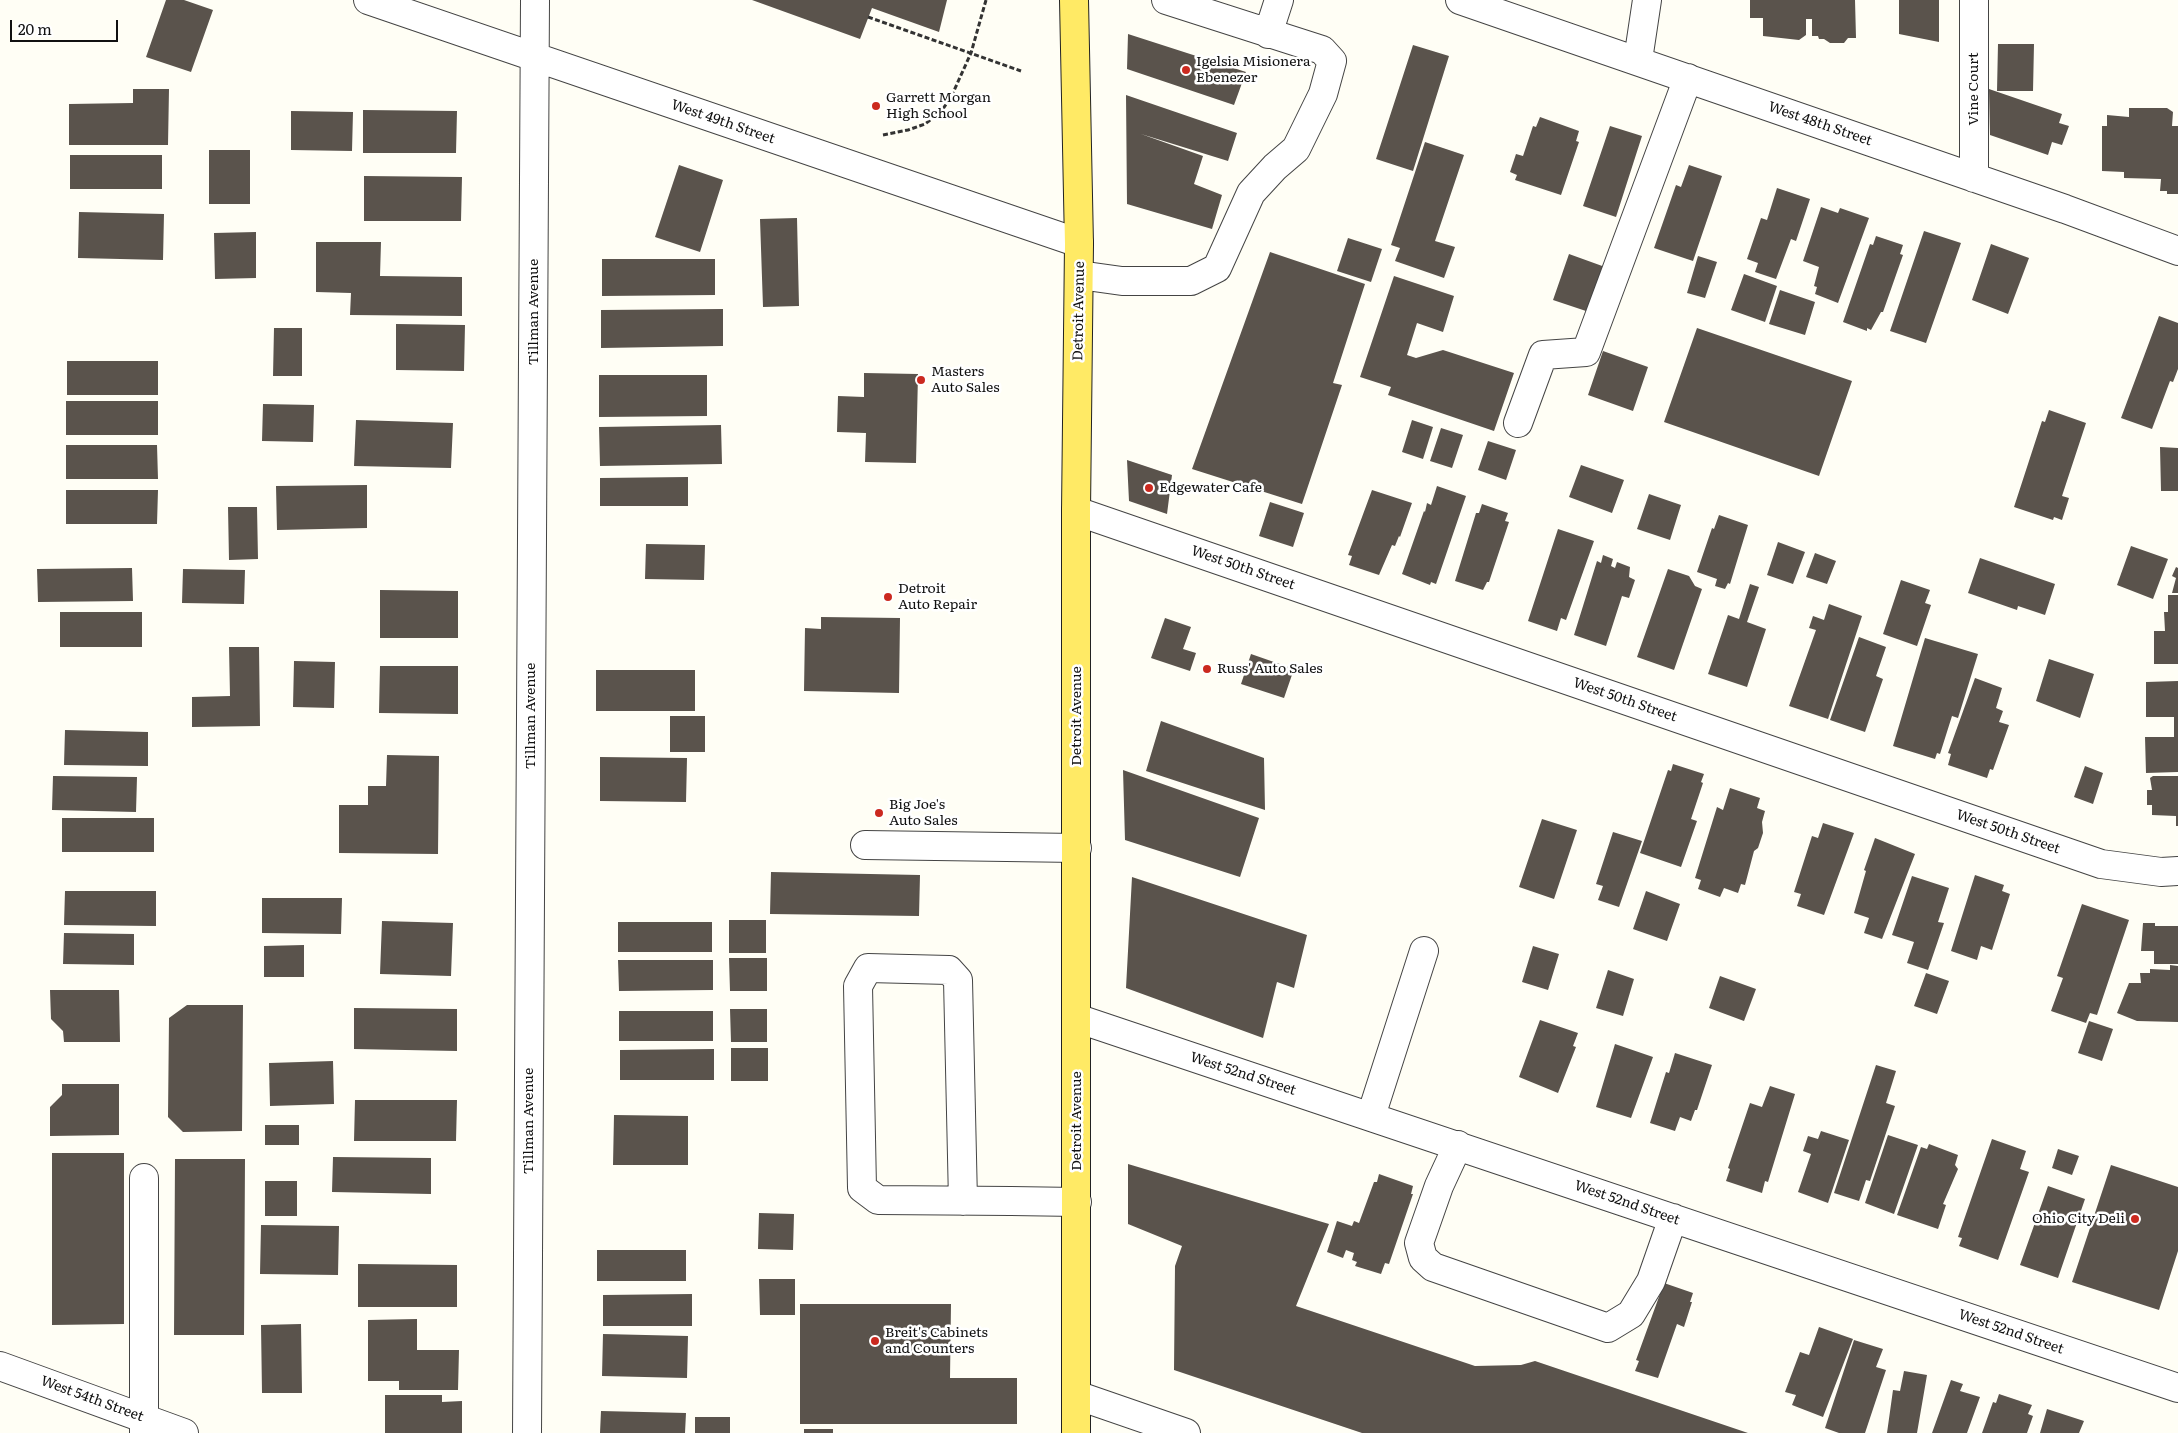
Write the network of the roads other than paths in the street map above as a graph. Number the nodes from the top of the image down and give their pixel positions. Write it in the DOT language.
graph roads {
  1 [pos="368,0"];
  2 [pos="535,0"];
  3 [pos="1074,0"];
  4 [pos="1166,0"];
  5 [pos="1279,0"];
  6 [pos="1460,0"];
  7 [pos="1647,0"];
  8 [pos="1974,0"];
  9 [pos="1268,34"];
  10 [pos="536,58"];
  11 [pos="1638,60"];
  12 [pos="1688,78"];
  13 [pos="1974,178"];
  14 [pos="1079,243"];
  15 [pos="2178,251"];
  16 [pos="1079,275"];
  17 [pos="1518,422"];
  18 [pos="1076,511"];
  19 [pos="865,845"];
  20 [pos="1077,848"];
  21 [pos="2178,872"];
  22 [pos="1424,952"];
  23 [pos="1076,1018"];
  24 [pos="1371,1116"];
  25 [pos="1458,1145"];
  26 [pos="144,1178"];
  27 [pos="963,1201"];
  28 [pos="1077,1202"];
  29 [pos="1673,1218"];
  30 [pos="0,1366"];
  31 [pos="2178,1388"];
  32 [pos="1076,1395"];
  33 [pos="144,1426"];
  34 [pos="184,1433"];
  35 [pos="527,1433"];
  36 [pos="1076,1433"];
  37 [pos="1186,1433"];
  1 -- 10 [label="street, West 49th Street"];
  2 -- 10 [label="street, Tillman Avenue"];
  3 -- 14 [label="main road, Detroit Avenue"];
  4 -- 9 [label="street"];
  5 -- 9 [label="street"];
  6 -- 11 [label="street, West 48th Street"];
  7 -- 11 [label="street"];
  8 -- 13 [label="street, Vine Court"];
  9 -- 16 [label="street"];
  10 -- 14 [label="street, West 49th Street"];
  10 -- 35 [label="street, Tillman Avenue"];
  11 -- 12 [label="street, West 48th Street"];
  12 -- 13 [label="street, West 48th Street"];
  12 -- 17 [label="street"];
  13 -- 15 [label="street, West 48th Street"];
  14 -- 16 [label="main road, Detroit Avenue"];
  16 -- 18 [label="main road, Detroit Avenue"];
  18 -- 20 [label="main road, Detroit Avenue"];
  18 -- 21 [label="street, West 50th Street"];
  19 -- 20 [label="street"];
  20 -- 23 [label="main road, Detroit Avenue"];
  22 -- 24 [label="street"];
  23 -- 24 [label="street, West 52nd Street"];
  23 -- 28 [label="main road, Detroit Avenue"];
  24 -- 25 [label="street, West 52nd Street"];
  25 -- 29 [label="street, West 52nd Street"];
  25 -- 29 [label="street"];
  26 -- 33 [label="street"];
  27 -- 27 [label="street"];
  27 -- 28 [label="street"];
  28 -- 32 [label="main road, Detroit Avenue"];
  29 -- 31 [label="street, West 52nd Street"];
  30 -- 33 [label="street, West 54th Street"];
  32 -- 36 [label="main road, Detroit Avenue"];
  32 -- 37 [label="street"];
  33 -- 34 [label="street, West 54th Street"];
}
